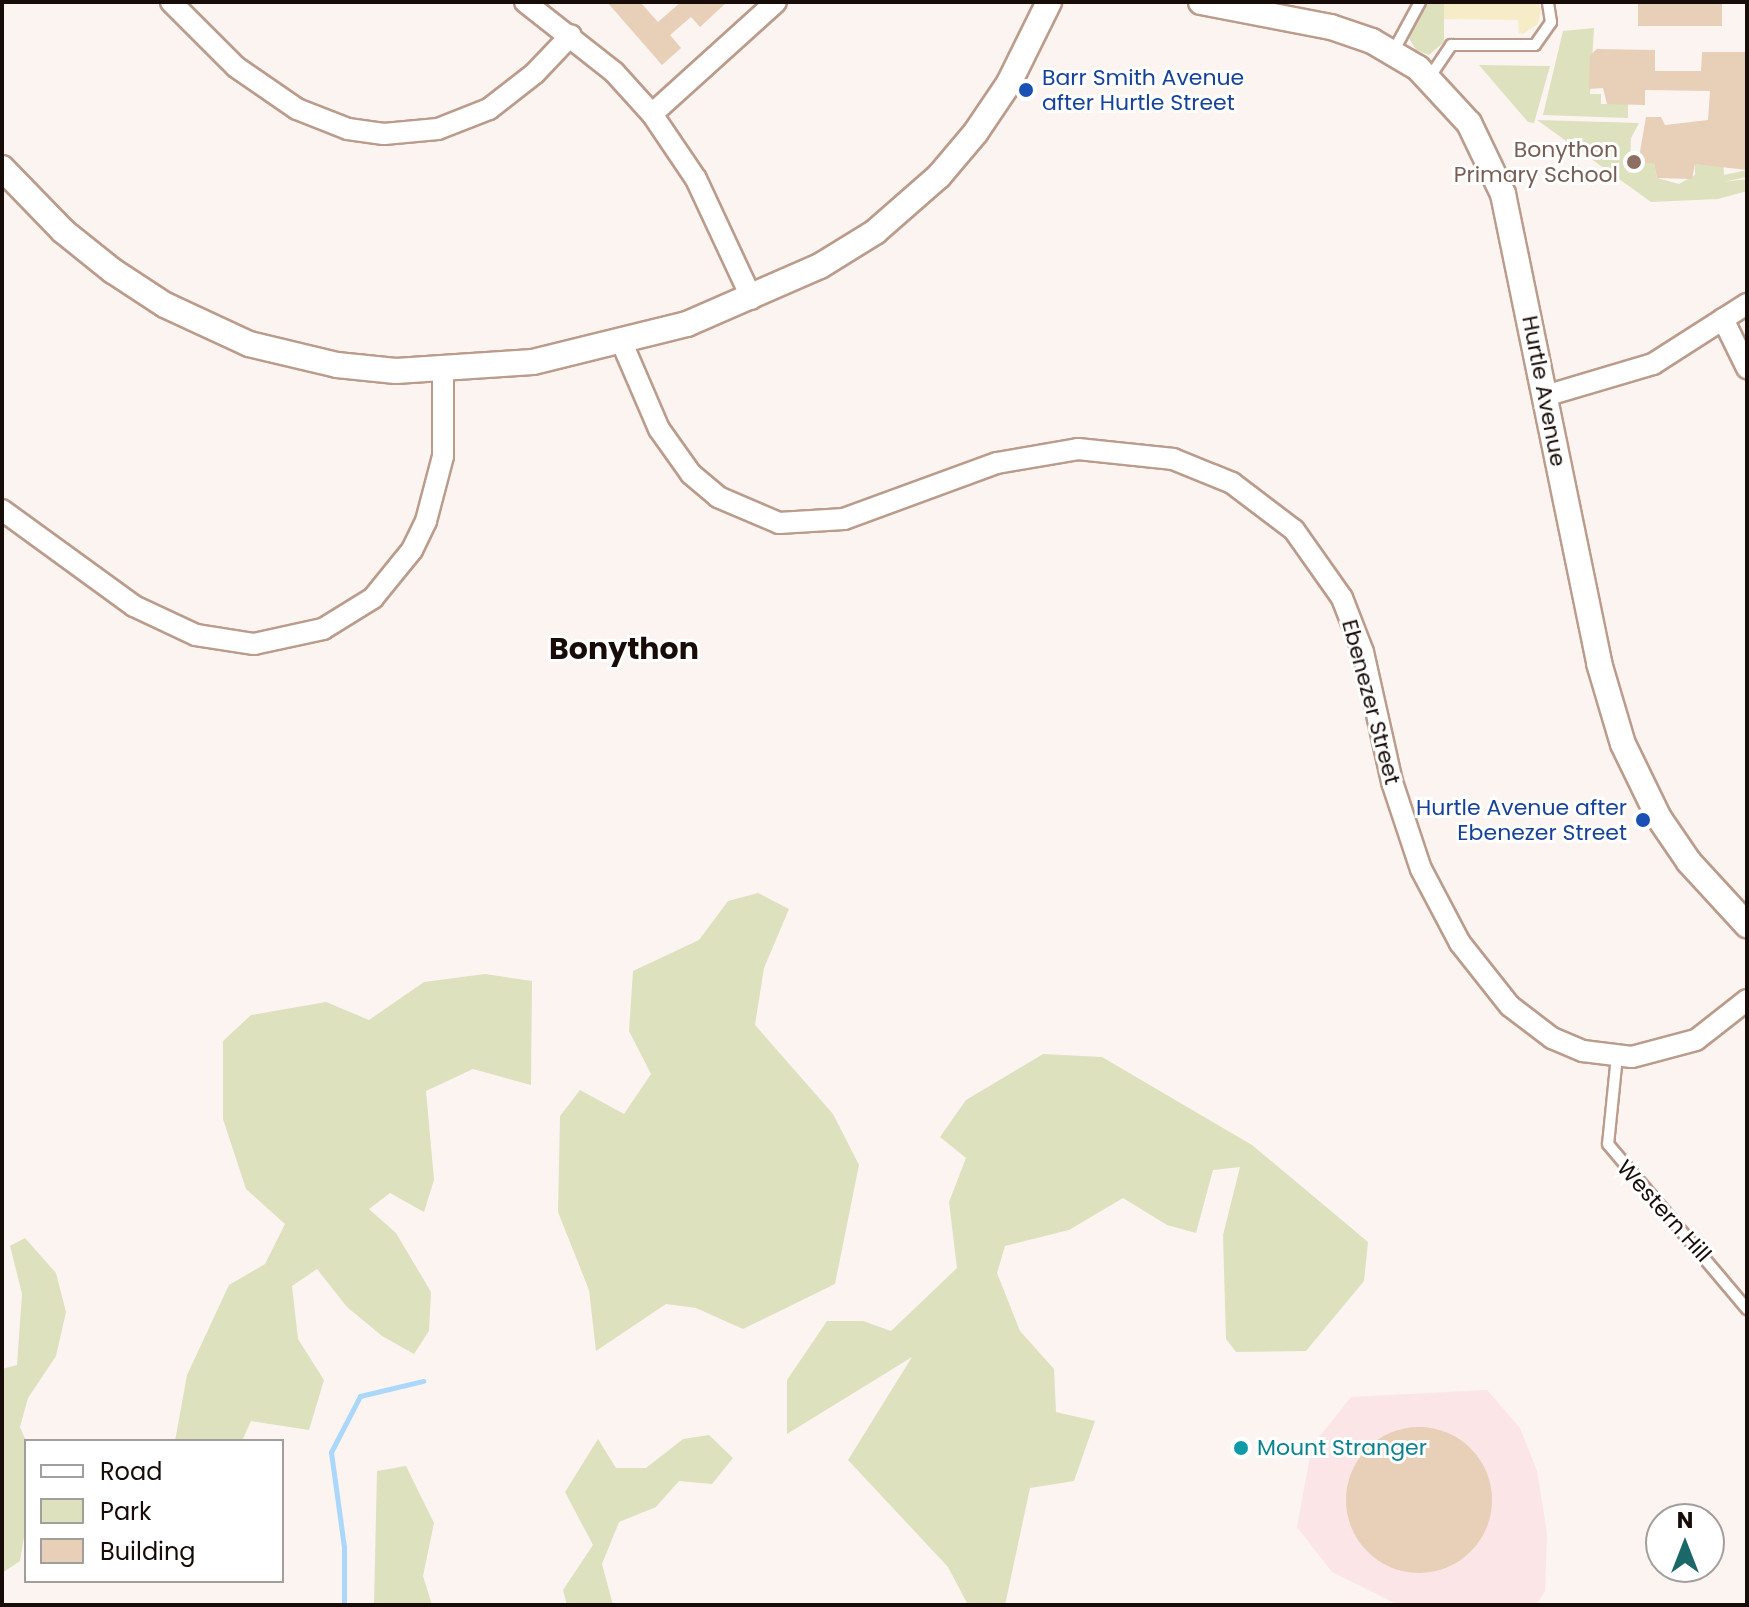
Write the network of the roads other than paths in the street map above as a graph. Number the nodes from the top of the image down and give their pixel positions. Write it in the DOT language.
graph roads {
  1 [pos="171,2"];
  2 [pos="525,2"];
  3 [pos="776,2"];
  4 [pos="1049,2"];
  5 [pos="1201,2"];
  6 [pos="1420,2"];
  7 [pos="1548,2"];
  8 [pos="571,35"];
  9 [pos="1393,52"];
  10 [pos="1429,78"];
  11 [pos="652,114"];
  12 [pos="2,168"];
  13 [pos="752,299"];
  14 [pos="1747,304"];
  15 [pos="1723,319"];
  16 [pos="622,343"];
  17 [pos="1747,368"];
  18 [pos="443,370"];
  19 [pos="1545,396"];
  20 [pos="2,510"];
  21 [pos="1747,925"];
  22 [pos="1747,1000"];
  23 [pos="1617,1056"];
  24 [pos="1747,1309"];
  1 -- 8 [label="street"];
  2 -- 8 [label="street"];
  3 -- 11 [label="street"];
  4 -- 13 [label="street"];
  5 -- 9 [label="street, Hurtle Avenue"];
  6 -- 9 [label="lane"];
  7 -- 10 [label="lane"];
  8 -- 11 [label="street"];
  9 -- 10 [label="street, Hurtle Avenue"];
  10 -- 19 [label="street, Hurtle Avenue"];
  11 -- 13 [label="street"];
  12 -- 18 [label="street"];
  13 -- 16 [label="street"];
  14 -- 15 [label="street"];
  15 -- 17 [label="street"];
  15 -- 19 [label="street"];
  16 -- 18 [label="street"];
  16 -- 23 [label="street, Ebenezer Street"];
  18 -- 20 [label="street"];
  19 -- 21 [label="street, Hurtle Avenue"];
  22 -- 23 [label="street, Ebenezer Street"];
  23 -- 24 [label="lane, Western Hill"];
}
